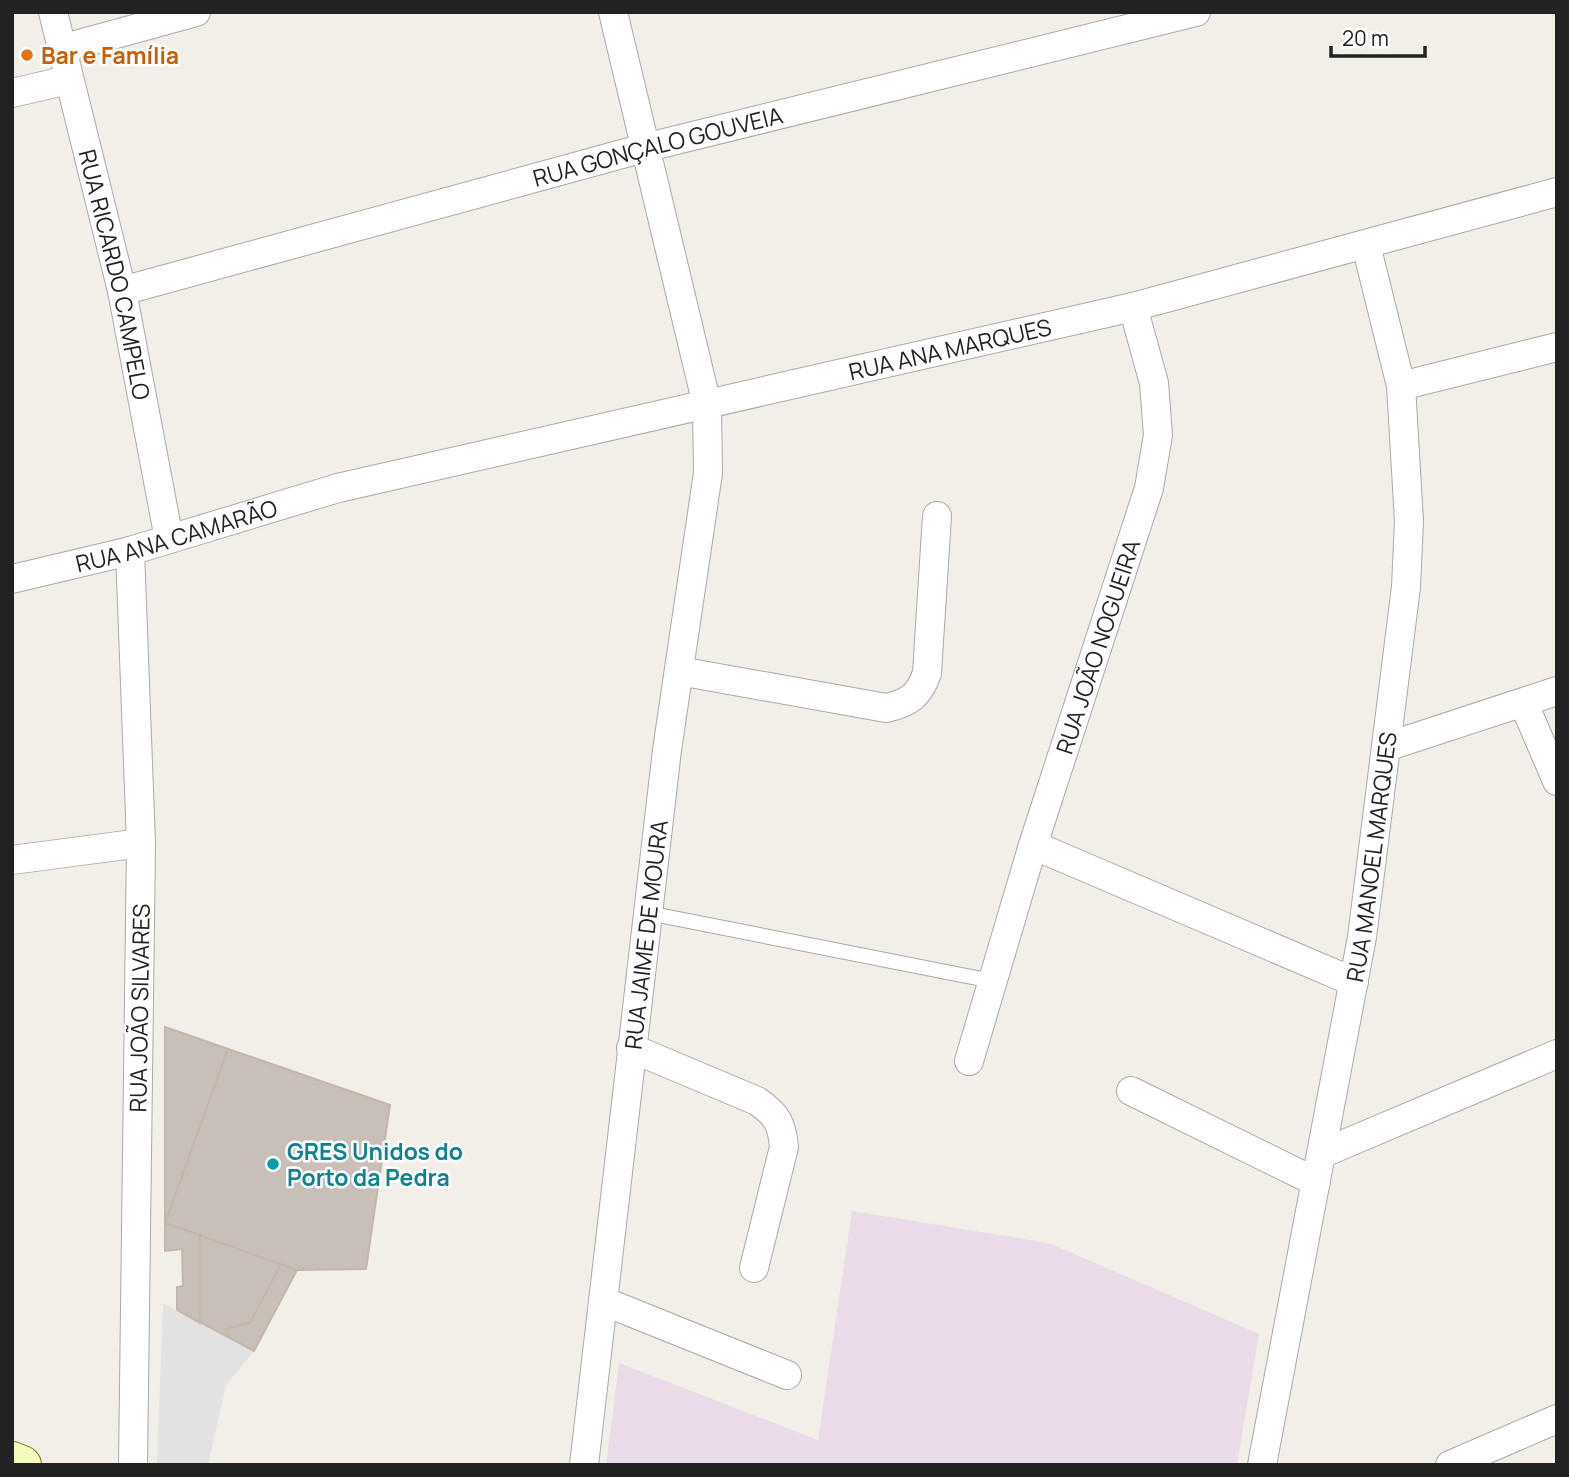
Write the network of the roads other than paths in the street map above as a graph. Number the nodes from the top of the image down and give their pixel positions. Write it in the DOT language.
graph roads {
  1 [pos="52,12"];
  2 [pos="196,12"];
  3 [pos="613,12"];
  4 [pos="1196,12"];
  5 [pos="61,49"];
  6 [pos="68,80"];
  7 [pos="12,93"];
  8 [pos="644,148"];
  9 [pos="1557,192"];
  10 [pos="1366,245"];
  11 [pos="122,291"];
  12 [pos="1133,307"];
  13 [pos="1557,347"];
  14 [pos="1401,386"];
  15 [pos="707,405"];
  16 [pos="338,488"];
  17 [pos="937,516"];
  18 [pos="169,539"];
  19 [pos="130,551"];
  20 [pos="12,579"];
  21 [pos="679,671"];
  22 [pos="1557,691"];
  23 [pos="1524,704"];
  24 [pos="1386,747"];
  25 [pos="1557,780"];
  26 [pos="141,843"];
  27 [pos="1033,845"];
  28 [pos="12,860"];
  29 [pos="648,913"];
  30 [pos="992,981"];
  31 [pos="1354,982"];
  32 [pos="631,1048"];
  33 [pos="1557,1054"];
  34 [pos="969,1061"];
  35 [pos="1130,1091"];
  36 [pos="1321,1154"];
  37 [pos="1316,1182"];
  38 [pos="754,1268"];
  39 [pos="603,1301"];
  40 [pos="787,1375"];
  41 [pos="1557,1419"];
  42 [pos="12,1461"];
  43 [pos="22,1465"];
  44 [pos="133,1465"];
  45 [pos="584,1465"];
  46 [pos="1262,1465"];
  47 [pos="1450,1465"];
  1 -- 5 [label="street, RUA RICARDO CAMPELO"];
  2 -- 5 [label="street"];
  3 -- 8 [label="street, RUA JAIME DE MOURA"];
  4 -- 8 [label="street, RUA GONÇALO GOUVEIA"];
  5 -- 6 [label="street, RUA RICARDO CAMPELO"];
  6 -- 7 [label="street"];
  6 -- 11 [label="street, RUA RICARDO CAMPELO"];
  8 -- 11 [label="street, RUA GONÇALO GOUVEIA"];
  8 -- 15 [label="street, RUA JAIME DE MOURA"];
  9 -- 10 [label="street, RUA ANA MARQUES"];
  10 -- 12 [label="street, RUA ANA MARQUES"];
  10 -- 14 [label="street, RUA MANOEL MARQUES"];
  11 -- 18 [label="street, RUA RICARDO CAMPELO"];
  12 -- 15 [label="street, RUA ANA MARQUES"];
  12 -- 27 [label="street, RUA JOÃO NOGUEIRA"];
  13 -- 14 [label="street"];
  14 -- 24 [label="street, RUA MANOEL MARQUES"];
  15 -- 16 [label="street, RUA ANA MARQUES"];
  15 -- 21 [label="street, RUA JAIME DE MOURA"];
  16 -- 18 [label="street, RUA ANA CAMARÃO"];
  17 -- 21 [label="street"];
  18 -- 19 [label="street, RUA ANA CAMARÃO"];
  19 -- 20 [label="street, RUA ANA CAMARÃO"];
  19 -- 26 [label="street, RUA JOÃO SILVARES"];
  21 -- 29 [label="street, RUA JAIME DE MOURA"];
  22 -- 23 [label="street"];
  23 -- 24 [label="street"];
  23 -- 25 [label="street"];
  24 -- 31 [label="street, RUA MANOEL MARQUES"];
  26 -- 28 [label="street"];
  26 -- 44 [label="street, RUA JOÃO SILVARES"];
  27 -- 30 [label="street, RUA JOÃO NOGUEIRA"];
  27 -- 31 [label="street"];
  29 -- 30 [label="lane"];
  29 -- 32 [label="street, RUA JAIME DE MOURA"];
  30 -- 34 [label="street, RUA JOÃO NOGUEIRA"];
  31 -- 36 [label="street, RUA MANOEL MARQUES"];
  32 -- 38 [label="street"];
  32 -- 39 [label="street, RUA JAIME DE MOURA"];
  33 -- 36 [label="street"];
  35 -- 37 [label="street"];
  36 -- 37 [label="street, RUA MANOEL MARQUES"];
  37 -- 46 [label="street, RUA MANOEL MARQUES"];
  39 -- 40 [label="street"];
  39 -- 45 [label="street, RUA JAIME DE MOURA"];
  41 -- 47 [label="street"];
  42 -- 43 [label="main road"];
}
